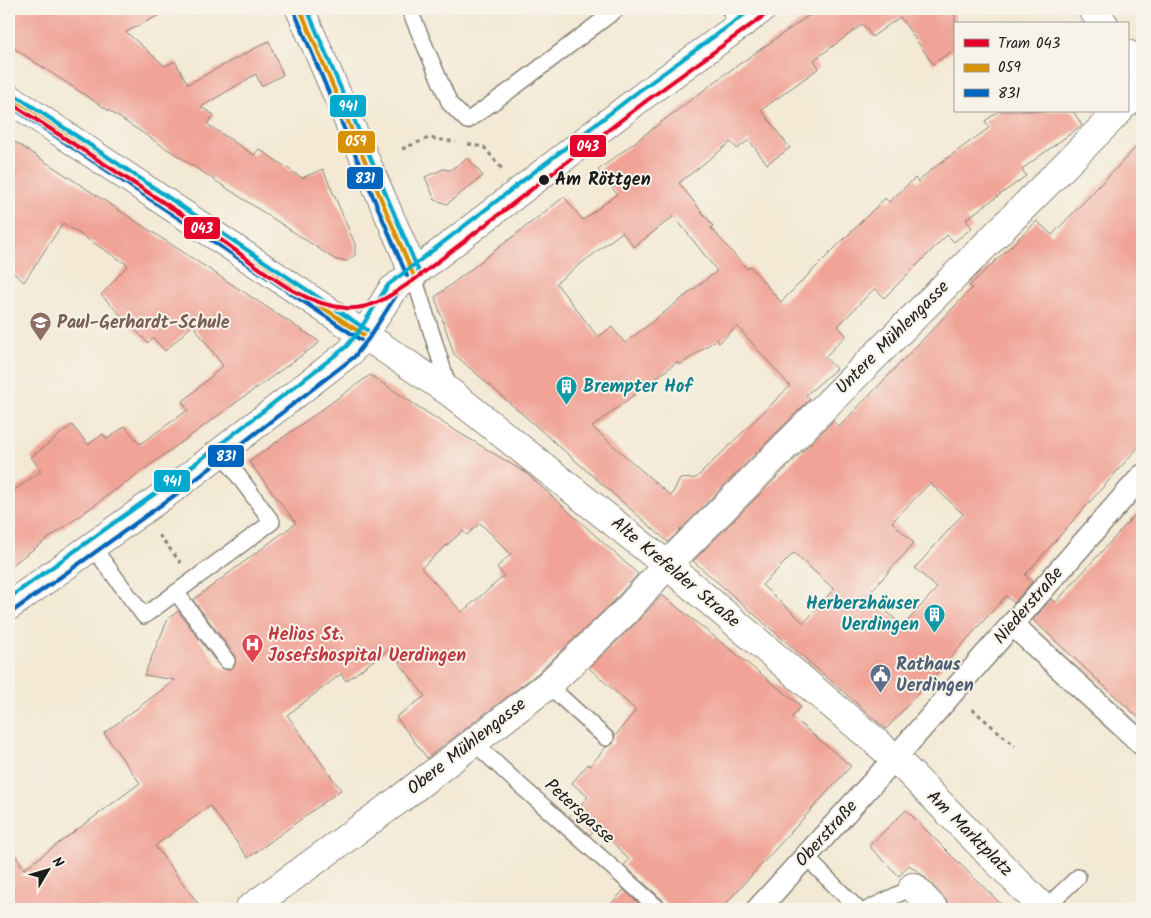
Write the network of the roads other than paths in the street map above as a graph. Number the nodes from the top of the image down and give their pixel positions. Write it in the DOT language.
graph roads {
  1 [pos="300,9"];
  2 [pos="409,9"];
  3 [pos="617,9"];
  4 [pos="762,9"];
  5 [pos="1092,9"];
  6 [pos="734,17"];
  7 [pos="1102,22"];
  8 [pos="1128,55"];
  9 [pos="1142,72"];
  10 [pos="1142,85"];
  11 [pos="9,98"];
  12 [pos="1128,102"];
  13 [pos="1118,112"];
  14 [pos="413,274"];
  15 [pos="364,334"];
  16 [pos="451,393"];
  17 [pos="221,452"];
  18 [pos="1142,476"];
  19 [pos="92,546"];
  20 [pos="667,565"];
  21 [pos="176,592"];
  22 [pos="9,606"];
  23 [pos="1013,625"];
  24 [pos="227,661"];
  25 [pos="548,685"];
  26 [pos="606,738"];
  27 [pos="476,740"];
  28 [pos="1142,744"];
  29 [pos="895,758"];
  30 [pos="806,857"];
  31 [pos="1078,877"];
  32 [pos="913,887"];
  33 [pos="249,909"];
  34 [pos="659,909"];
  35 [pos="758,909"];
  36 [pos="858,909"];
  37 [pos="868,909"];
  38 [pos="934,909"];
  39 [pos="1044,909"];
  1 -- 14 [label="street"];
  2 -- 3 [label="lane"];
  4 -- 6 [label="street"];
  5 -- 7 [label="street"];
  6 -- 14 [label="street"];
  8 -- 9 [label="street"];
  10 -- 12 [label="street"];
  11 -- 15 [label="street, Alte Krefelder Straße"];
  13 -- 20 [label="street, Untere Mühlengasse"];
  14 -- 15 [label="street"];
  14 -- 16 [label="lane"];
  15 -- 16 [label="street, Alte Krefelder Straße"];
  15 -- 17 [label="street"];
  16 -- 20 [label="street, Alte Krefelder Straße"];
  17 -- 19 [label="street"];
  17 -- 21 [label="lane"];
  18 -- 23 [label="street, Niederstraße"];
  19 -- 21 [label="lane"];
  19 -- 22 [label="street"];
  20 -- 25 [label="street, Obere Mühlengasse"];
  20 -- 29 [label="street, Alte Krefelder Straße"];
  21 -- 24 [label="lane"];
  23 -- 28 [label="street"];
  23 -- 29 [label="street, Niederstraße"];
  25 -- 26 [label="lane"];
  25 -- 27 [label="street, Obere Mühlengasse"];
  27 -- 33 [label="street, Obere Mühlengasse"];
  27 -- 34 [label="lane, Petersgasse"];
  29 -- 30 [label="street, Oberstraße"];
  29 -- 39 [label="street, Am Marktplatz"];
  30 -- 35 [label="street, Oberstraße"];
  30 -- 36 [label="lane"];
  31 -- 39 [label="lane"];
  32 -- 37 [label="lane"];
  32 -- 38 [label="street"];
}
